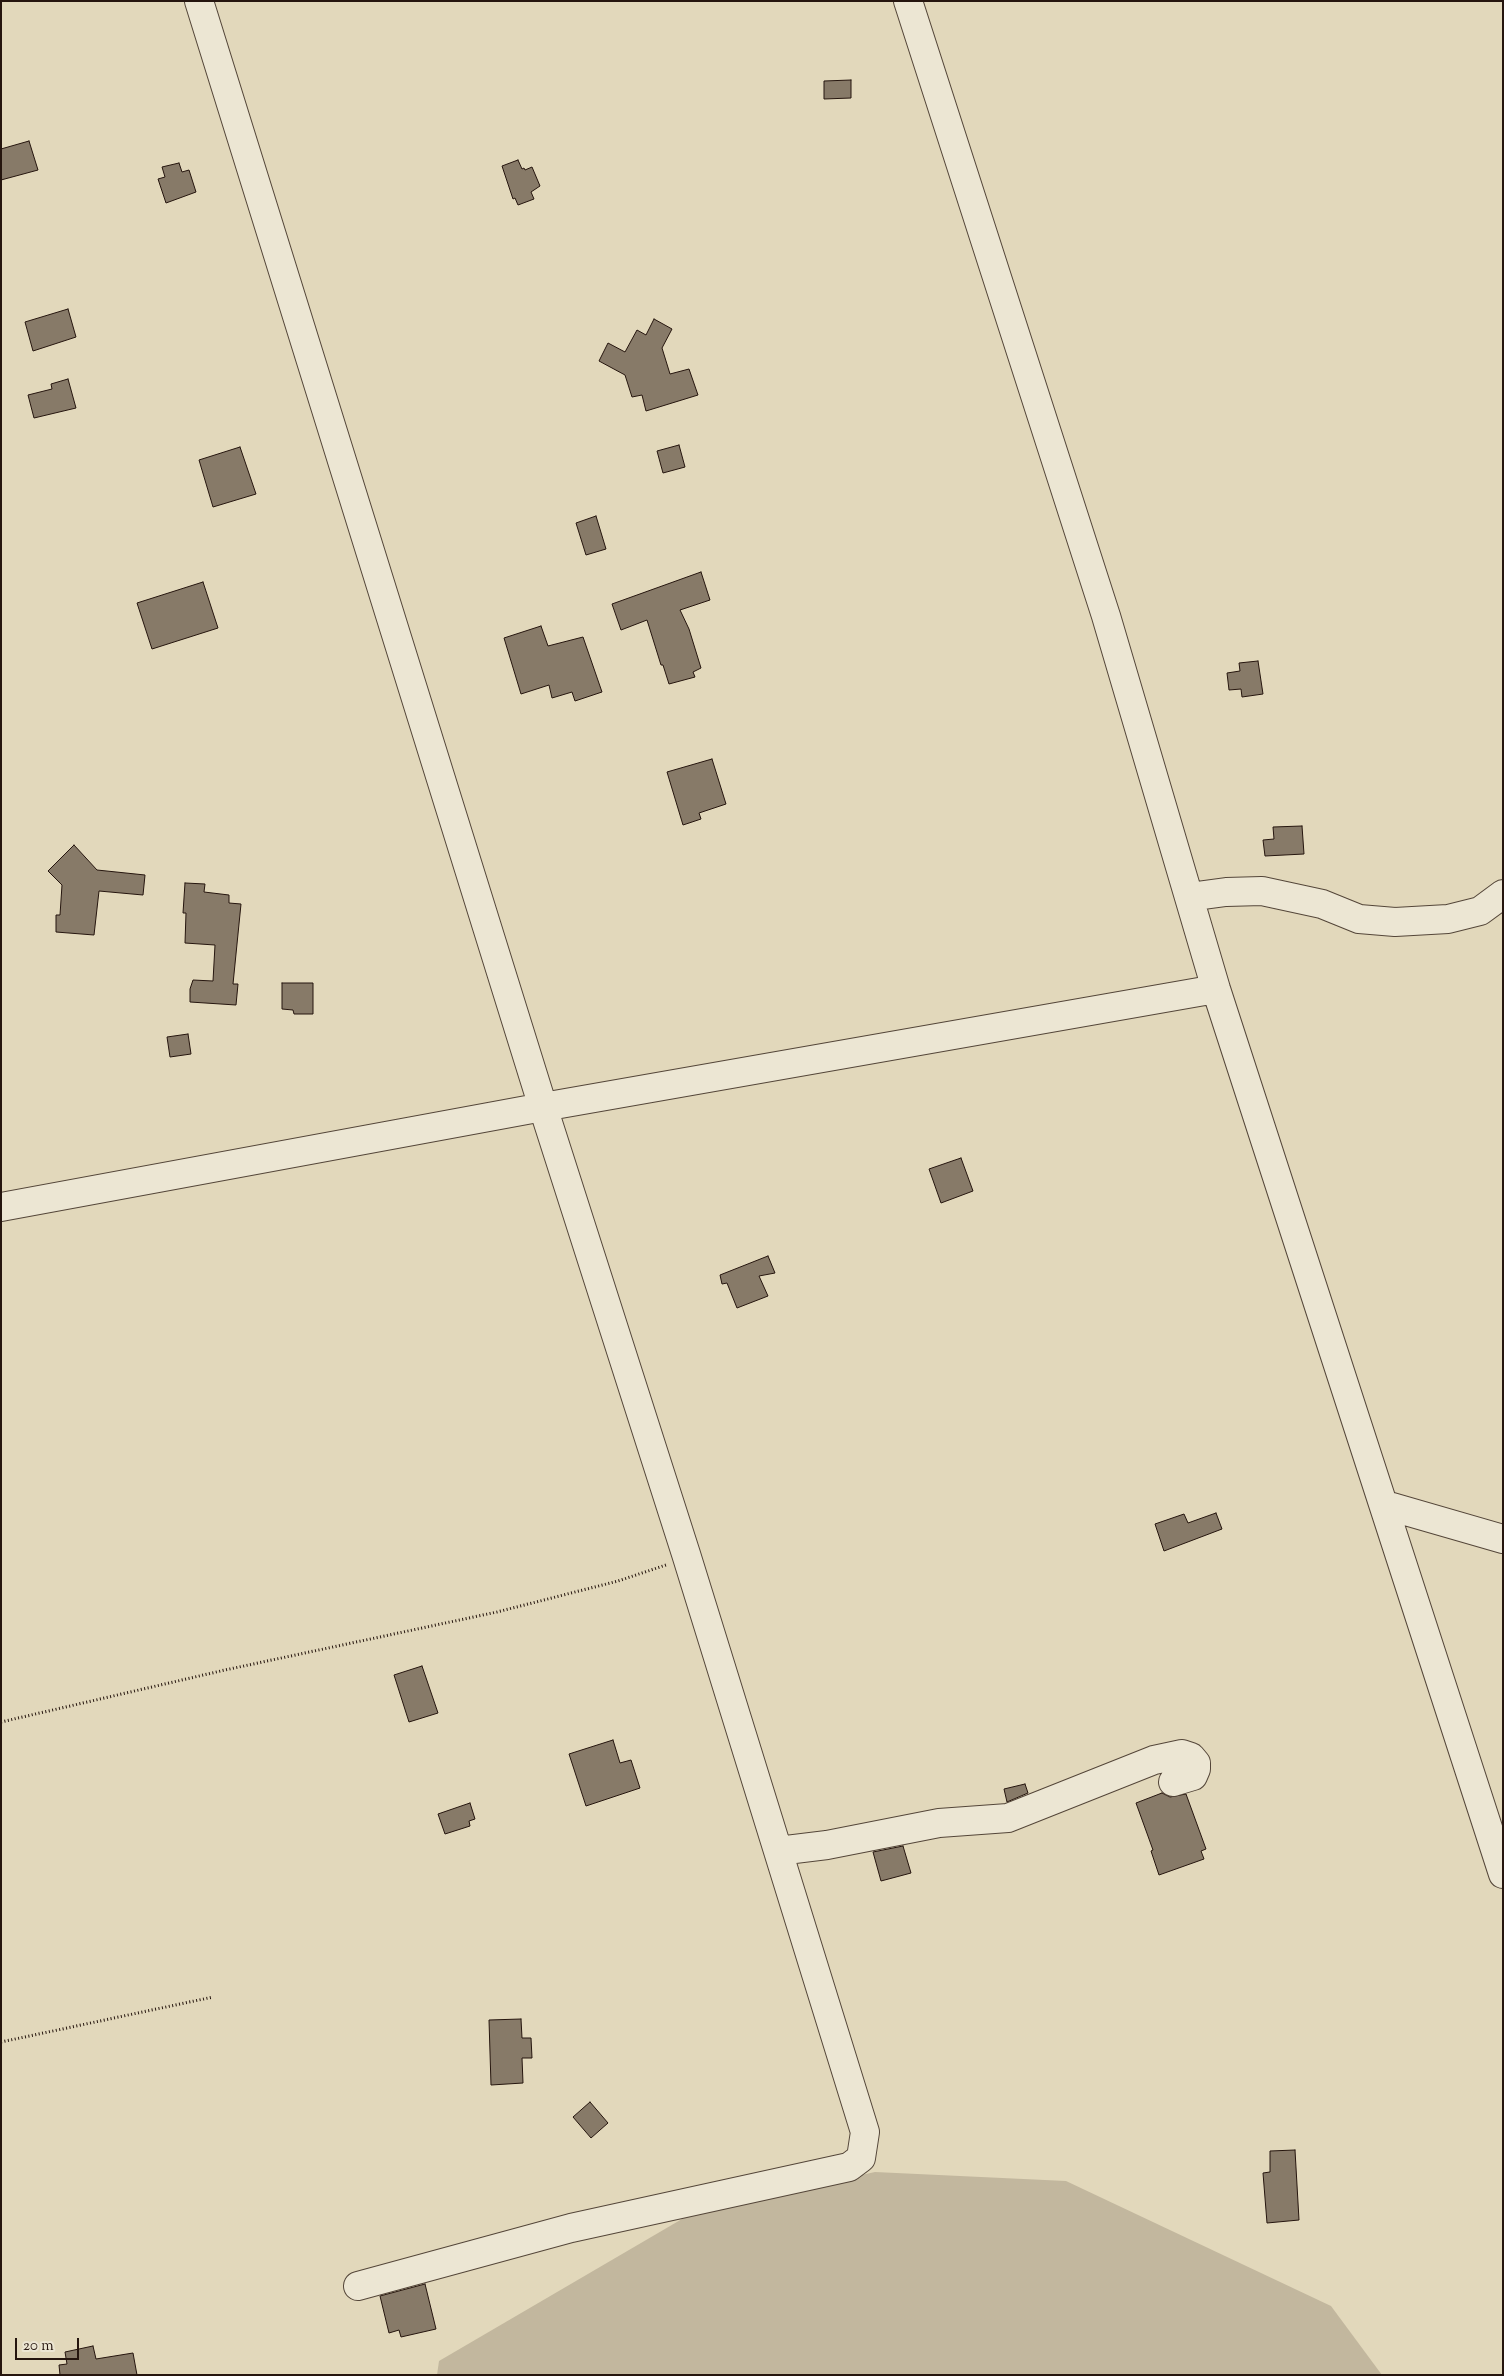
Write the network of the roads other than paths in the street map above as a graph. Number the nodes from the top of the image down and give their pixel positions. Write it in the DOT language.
graph roads {
  1 [pos="199,1"];
  2 [pos="908,1"];
  3 [pos="1503,894"];
  4 [pos="1189,897"];
  5 [pos="1216,989"];
  6 [pos="543,1106"];
  7 [pos="1,1207"];
  8 [pos="1385,1505"];
  9 [pos="1503,1539"];
  10 [pos="1173,1782"];
  11 [pos="778,1851"];
  12 [pos="1503,1874"];
  13 [pos="358,2286"];
  1 -- 6 [label="street"];
  2 -- 4 [label="street"];
  3 -- 4 [label="street"];
  4 -- 5 [label="street"];
  5 -- 6 [label="street"];
  5 -- 8 [label="street"];
  6 -- 7 [label="street"];
  6 -- 11 [label="street"];
  8 -- 9 [label="street"];
  8 -- 12 [label="street"];
  10 -- 11 [label="street"];
  11 -- 13 [label="street"];
}
